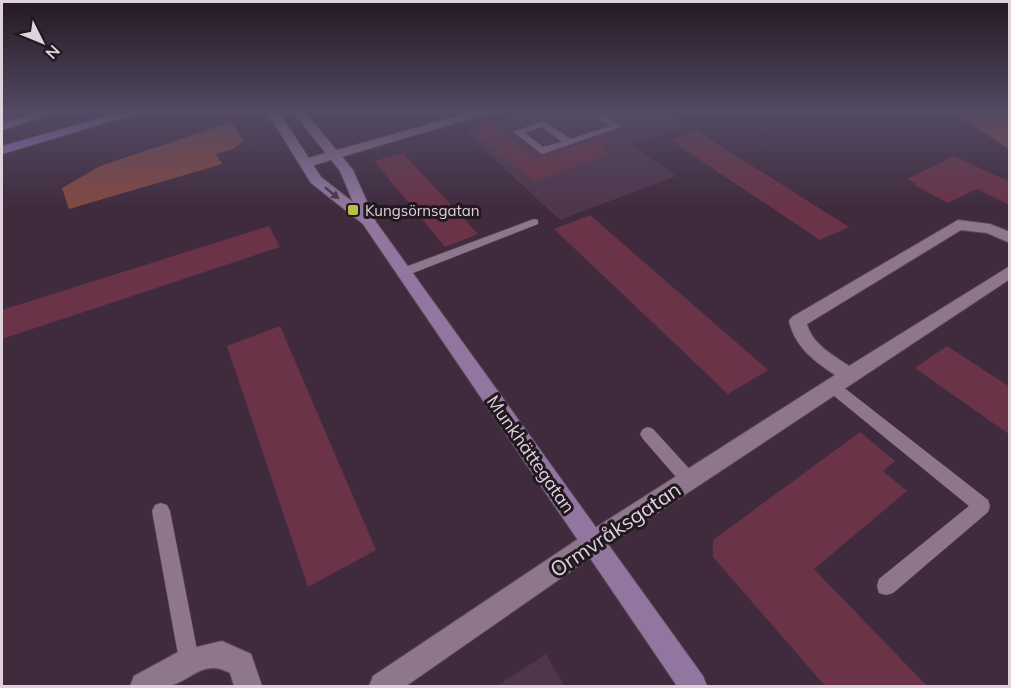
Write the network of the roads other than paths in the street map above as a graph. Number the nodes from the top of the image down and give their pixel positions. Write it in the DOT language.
graph roads {
  1 [pos="23,144"];
  2 [pos="293,144"];
  3 [pos="325,144"];
  4 [pos="373,144"];
  5 [pos="533,144"];
  6 [pos="563,144"];
  7 [pos="2,150"];
  8 [pos="334,155"];
  9 [pos="306,164"];
  10 [pos="369,222"];
  11 [pos="534,222"];
  12 [pos="1010,238"];
  13 [pos="1010,271"];
  14 [pos="404,272"];
  15 [pos="841,381"];
  16 [pos="648,434"];
  17 [pos="690,480"];
  18 [pos="161,511"];
  19 [pos="592,543"];
  20 [pos="886,586"];
  21 [pos="189,660"];
  22 [pos="144,687"];
  23 [pos="248,687"];
  24 [pos="383,687"];
  25 [pos="693,687"];
  1 -- 7 [label="highway"];
  2 -- 9 [label="main road, Munkhättegatan"];
  3 -- 8 [label="main road, Munkhättegatan"];
  4 -- 8 [label="street"];
  5 -- 6 [label="lane"];
  8 -- 9 [label="street"];
  8 -- 10 [label="main road, Munkhättegatan"];
  9 -- 10 [label="main road, Munkhättegatan, one-way"];
  10 -- 14 [label="main road, Munkhättegatan"];
  11 -- 14 [label="lane"];
  12 -- 15 [label="street"];
  13 -- 15 [label="street, Ormvråksgatan"];
  14 -- 19 [label="main road, Munkhättegatan"];
  15 -- 17 [label="street, Ormvråksgatan"];
  15 -- 20 [label="lane"];
  16 -- 17 [label="lane"];
  17 -- 19 [label="street, Ormvråksgatan"];
  18 -- 21 [label="lane"];
  19 -- 24 [label="street, Ormvråksgatan"];
  19 -- 25 [label="main road, Munkhättegatan"];
  21 -- 22 [label="street"];
  21 -- 23 [label="street"];
}
